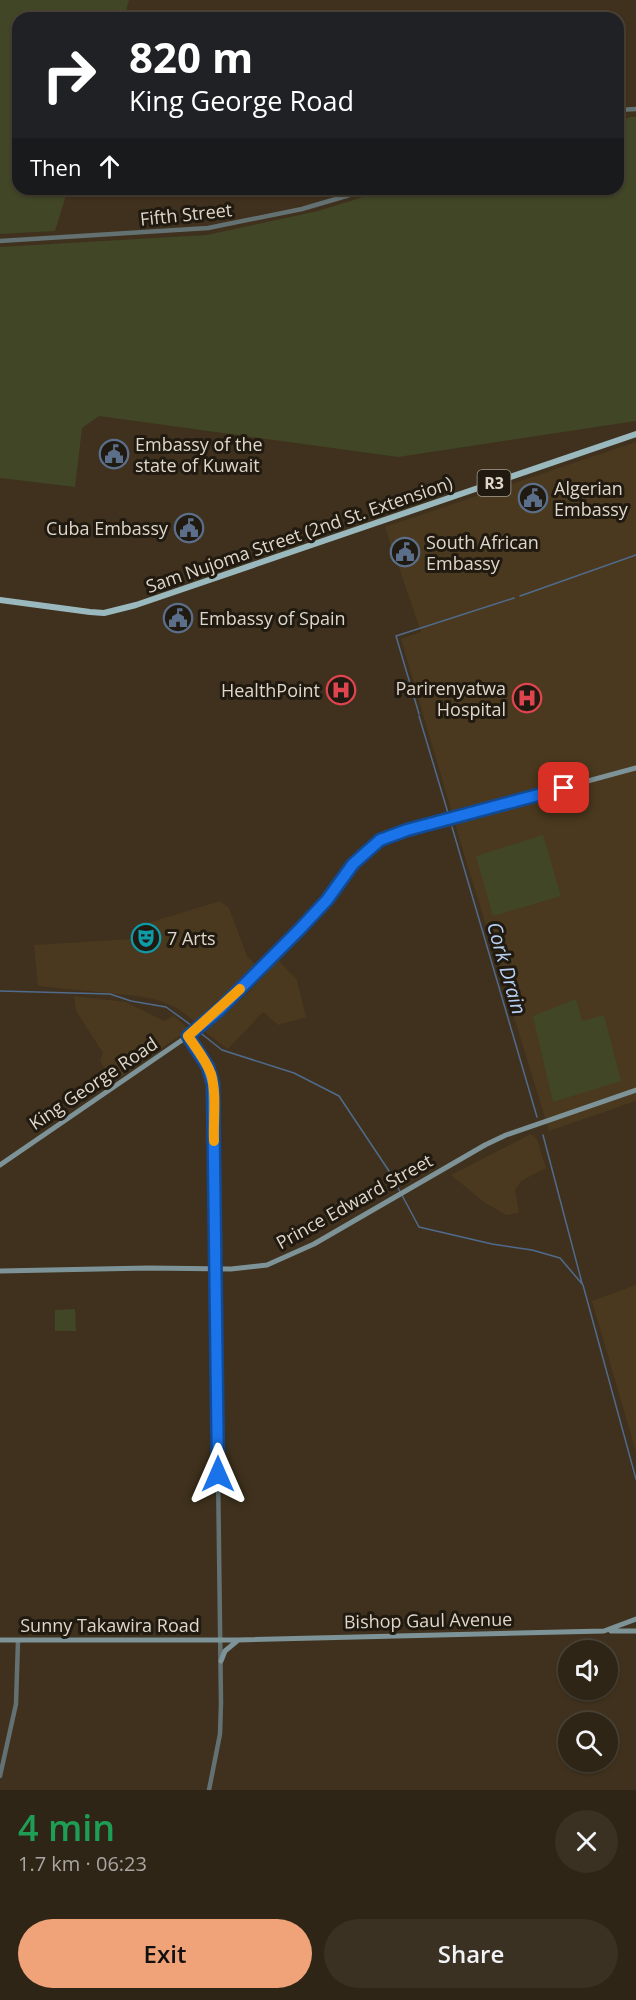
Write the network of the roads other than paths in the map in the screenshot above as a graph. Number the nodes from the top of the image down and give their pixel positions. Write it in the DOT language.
graph roads {
  1 [pos="350,195"];
  2 [pos="0,241"];
  3 [pos="636,434"];
  4 [pos="0,600"];
  5 [pos="634,768"];
  6 [pos="188,1036"];
  7 [pos="636,1090"];
  8 [pos="0,1164"];
  9 [pos="216,1269"];
  10 [pos="0,1271"];
  11 [pos="636,1619"];
  12 [pos="604,1631"];
  13 [pos="636,1631"];
  14 [pos="0,1640"];
  15 [pos="220,1640"];
  16 [pos="238,1640"];
  17 [pos="18,1641"];
  18 [pos="220,1661"];
  19 [pos="0,1776"];
  20 [pos="209,1790"];
  1 -- 2 [label="street, Fifth Street"];
  3 -- 4 [label="highway, Sam Nujoma Street (2nd St. Extension) / R3"];
  5 -- 6 [label="main road, King George Road"];
  6 -- 8 [label="main road, King George Road"];
  6 -- 9 [label="street"];
  7 -- 9 [label="main road, Prince Edward Street"];
  9 -- 10 [label="main road, Prince Edward Street"];
  9 -- 15 [label="street"];
  11 -- 12 [label="main road, Bishop Gaul Avenue"];
  12 -- 13 [label="main road"];
  12 -- 16 [label="main road, Bishop Gaul Avenue"];
  14 -- 17 [label="main road, Sunny Takawira Road"];
  15 -- 16 [label="main road, Bishop Gaul Avenue"];
  15 -- 17 [label="main road, Sunny Takawira Road"];
  15 -- 18 [label="street"];
  16 -- 18 [label="main road"];
  17 -- 19 [label="street"];
  18 -- 20 [label="street"];
}
